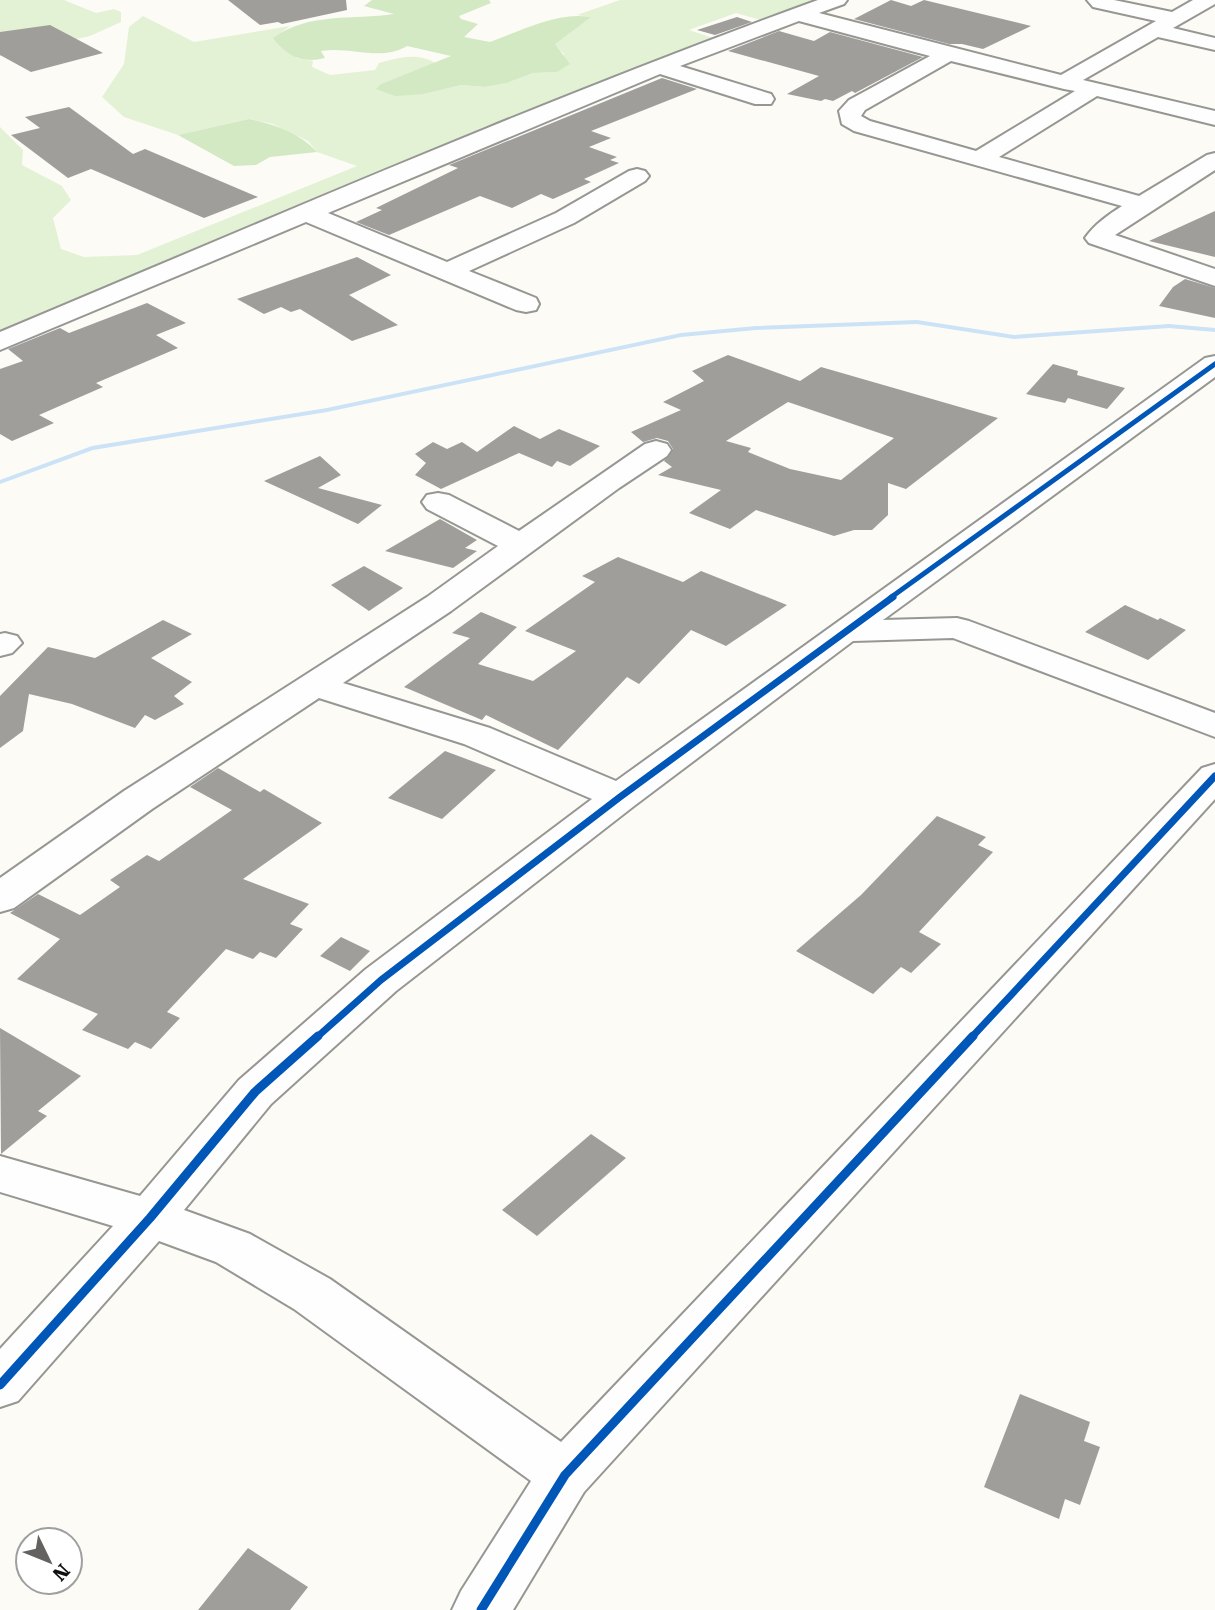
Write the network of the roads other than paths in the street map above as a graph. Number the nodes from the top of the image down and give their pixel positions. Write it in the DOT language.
graph roads {
  1 [pos="837,0"];
  2 [pos="1097,0"];
  3 [pos="1208,0"];
  4 [pos="798,14"];
  5 [pos="1164,24"];
  6 [pos="1215,44"];
  7 [pos="948,54"];
  8 [pos="658,66"];
  9 [pos="1064,82"];
  10 [pos="1094,89"];
  11 [pos="763,99"];
  12 [pos="1215,118"];
  13 [pos="981,158"];
  14 [pos="1215,160"];
  15 [pos="637,176"];
  16 [pos="1141,204"];
  17 [pos="307,213"];
  18 [pos="448,271"];
  19 [pos="1215,278"];
  20 [pos="526,303"];
  21 [pos="0,342"];
  22 [pos="1215,364"];
  23 [pos="656,450"];
  24 [pos="438,502"];
  25 [pos="521,544"];
  26 [pos="917,578"];
  27 [pos="957,628"];
  28 [pos="845,631"];
  29 [pos="313,685"];
  30 [pos="1215,726"];
  31 [pos="1215,776"];
  32 [pos="620,797"];
  33 [pos="0,898"];
  34 [pos="0,1174"];
  35 [pos="150,1218"];
  36 [pos="0,1385"];
  37 [pos="565,1475"];
  38 [pos="481,1610"];
  1 -- 4 [label="street"];
  2 -- 5 [label="street"];
  3 -- 5 [label="street"];
  4 -- 7 [label="street"];
  4 -- 8 [label="street"];
  5 -- 6 [label="street"];
  5 -- 9 [label="street"];
  7 -- 9 [label="street"];
  7 -- 13 [label="street"];
  8 -- 11 [label="street"];
  8 -- 17 [label="street"];
  9 -- 10 [label="street"];
  10 -- 12 [label="street"];
  10 -- 13 [label="street"];
  13 -- 16 [label="street"];
  14 -- 16 [label="street"];
  15 -- 18 [label="street"];
  16 -- 19 [label="street"];
  17 -- 18 [label="street"];
  17 -- 21 [label="street"];
  18 -- 20 [label="street"];
  22 -- 26 [label="street"];
  23 -- 25 [label="street"];
  24 -- 25 [label="street"];
  25 -- 29 [label="street"];
  26 -- 27 [label="street"];
  26 -- 28 [label="street"];
  27 -- 28 [label="street"];
  27 -- 30 [label="street"];
  28 -- 32 [label="street"];
  29 -- 32 [label="street"];
  29 -- 33 [label="street"];
  31 -- 37 [label="street"];
  32 -- 35 [label="street"];
  34 -- 35 [label="street"];
  35 -- 36 [label="street"];
  35 -- 37 [label="street"];
  37 -- 38 [label="street"];
}
